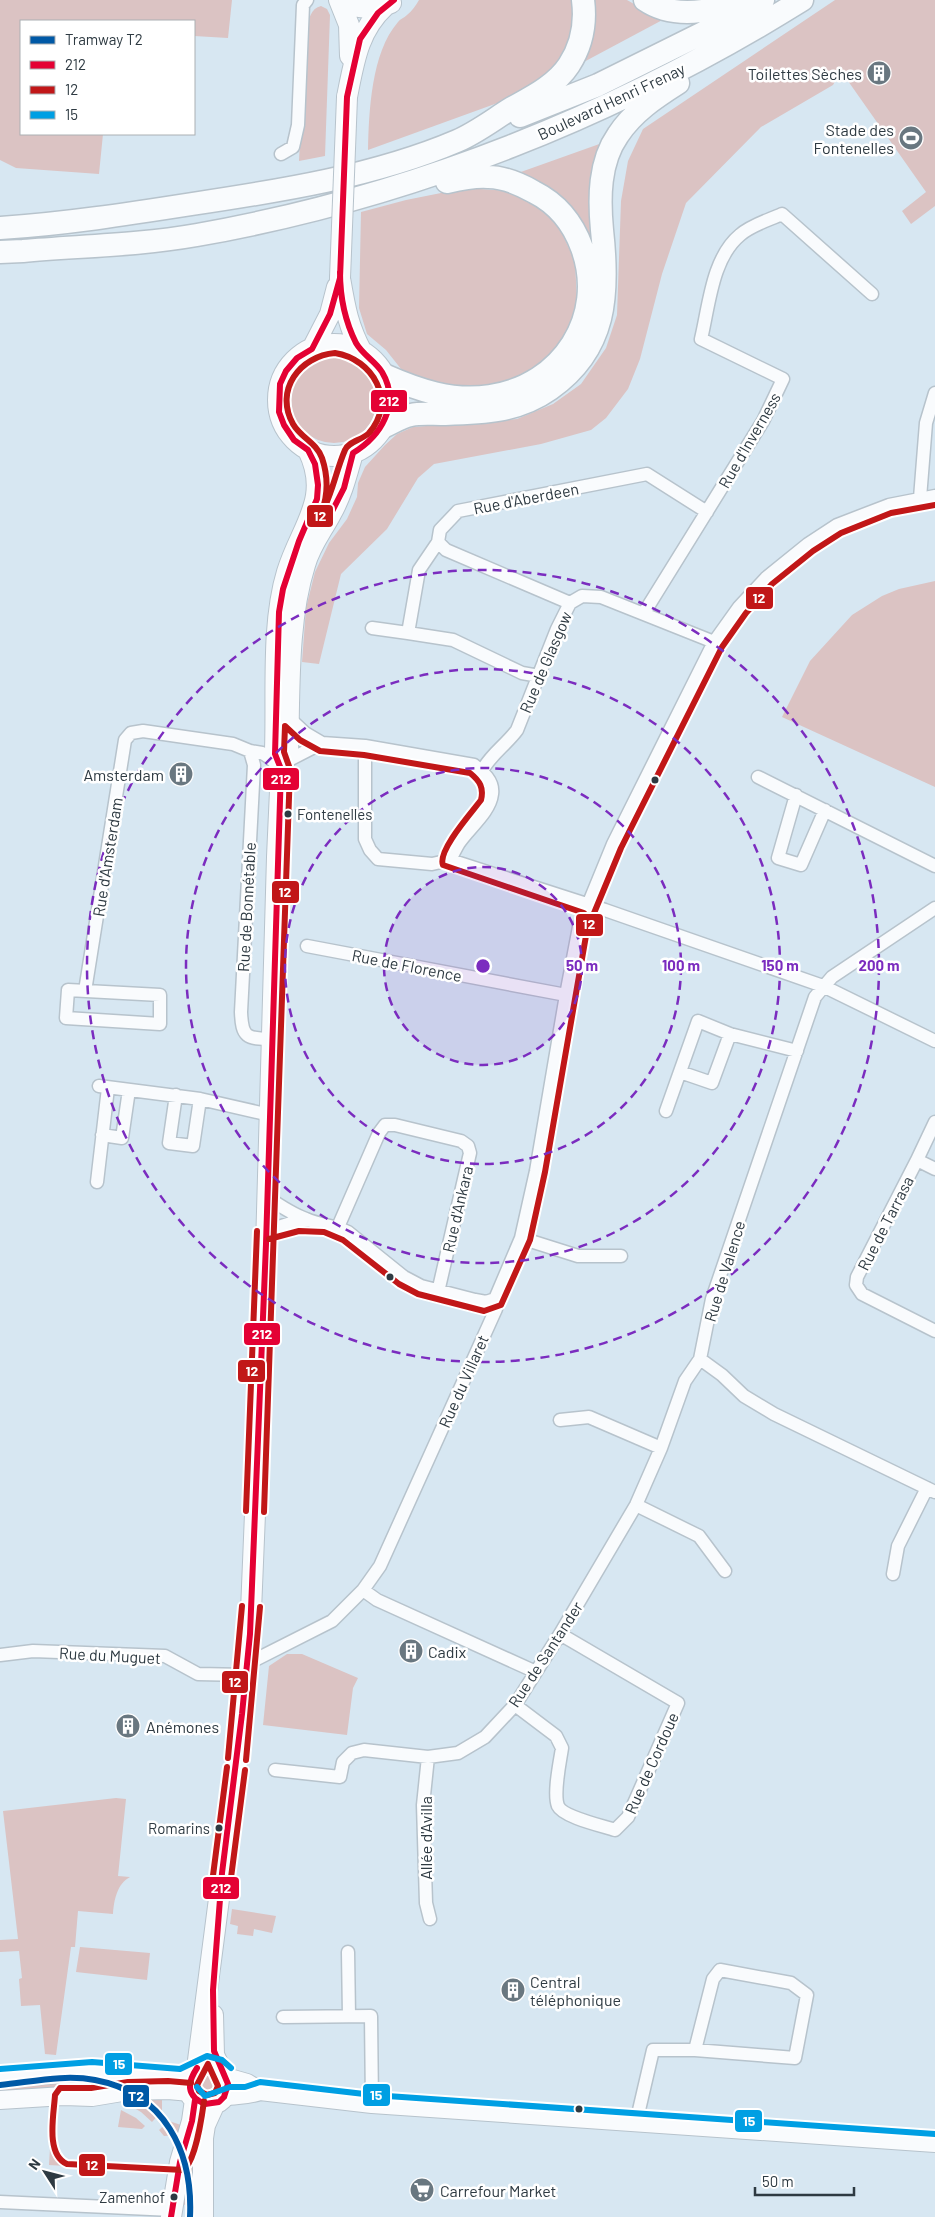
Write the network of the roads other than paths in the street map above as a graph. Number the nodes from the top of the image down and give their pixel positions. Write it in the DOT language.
graph roads {
  1 [pos="307,0"];
  2 [pos="339,0"];
  3 [pos="343,0"];
  4 [pos="583,0"];
  5 [pos="646,0"];
  6 [pos="745,0"];
  7 [pos="763,0"];
  8 [pos="802,0"];
  9 [pos="390,3"];
  10 [pos="763,24"];
  11 [pos="347,97"];
  12 [pos="458,140"];
  13 [pos="281,154"];
  14 [pos="362,197"];
  15 [pos="0,228"];
  16 [pos="0,252"];
  17 [pos="340,278"];
  18 [pos="872,294"];
  19 [pos="312,349"];
  20 [pos="362,352"];
  21 [pos="384,375"];
  22 [pos="935,393"];
  23 [pos="383,427"];
  24 [pos="308,450"];
  25 [pos="353,453"];
  26 [pos="935,496"];
  27 [pos="920,498"];
  28 [pos="707,512"];
  29 [pos="438,542"];
  30 [pos="570,603"];
  31 [pos="644,614"];
  32 [pos="372,628"];
  33 [pos="408,633"];
  34 [pos="714,642"];
  35 [pos="539,676"];
  36 [pos="290,719"];
  37 [pos="322,742"];
  38 [pos="365,746"];
  39 [pos="250,751"];
  40 [pos="283,766"];
  41 [pos="482,772"];
  42 [pos="758,777"];
  43 [pos="796,795"];
  44 [pos="825,810"];
  45 [pos="450,860"];
  46 [pos="935,866"];
  47 [pos="587,905"];
  48 [pos="935,908"];
  49 [pos="308,946"];
  50 [pos="824,986"];
  51 [pos="85,991"];
  52 [pos="566,996"];
  53 [pos="730,1034"];
  54 [pos="272,1039"];
  55 [pos="935,1041"];
  56 [pos="797,1051"];
  57 [pos="680,1072"];
  58 [pos="130,1090"];
  59 [pos="176,1096"];
  60 [pos="200,1099"];
  61 [pos="666,1111"];
  62 [pos="270,1115"];
  63 [pos="935,1122"];
  64 [pos="102,1135"];
  65 [pos="917,1160"];
  66 [pos="935,1169"];
  67 [pos="97,1182"];
  68 [pos="267,1197"];
  69 [pos="308,1220"];
  70 [pos="338,1227"];
  71 [pos="266,1231"];
  72 [pos="521,1238"];
  73 [pos="621,1256"];
  74 [pos="438,1292"];
  75 [pos="495,1299"];
  76 [pos="935,1331"];
  77 [pos="700,1359"];
  78 [pos="560,1420"];
  79 [pos="662,1448"];
  80 [pos="931,1490"];
  81 [pos="636,1505"];
  82 [pos="725,1571"];
  83 [pos="893,1574"];
  84 [pos="363,1590"];
  85 [pos="560,1634"];
  86 [pos="0,1655"];
  87 [pos="247,1669"];
  88 [pos="536,1672"];
  89 [pos="515,1705"];
  90 [pos="428,1756"];
  91 [pos="274,1770"];
  92 [pos="217,1914"];
  93 [pos="430,1919"];
  94 [pos="348,1952"];
  95 [pos="349,2016"];
  96 [pos="283,2017"];
  97 [pos="695,2050"];
  98 [pos="224,2074"];
  99 [pos="0,2078"];
  100 [pos="202,2089"];
  101 [pos="260,2091"];
  102 [pos="0,2100"];
  103 [pos="372,2104"];
  104 [pos="636,2123"];
  105 [pos="935,2143"];
  106 [pos="0,2202"];
  107 [pos="171,2213"];
  108 [pos="203,2217"];
  1 -- 13 [label="street"];
  2 -- 11 [label="main road"];
  3 -- 9 [label="main road"];
  4 -- 12 [label="highway"];
  5 -- 6 [label="highway"];
  7 -- 12 [label="highway, Boulevard Henri Frenay"];
  8 -- 10 [label="highway, Boulevard Henri Frenay"];
  9 -- 11 [label="main road"];
  10 -- 14 [label="highway, Boulevard Henri Frenay"];
  10 -- 23 [label="highway"];
  11 -- 17 [label="main road, Rue de Bonnétable, bridge"];
  12 -- 15 [label="highway"];
  14 -- 16 [label="highway"];
  14 -- 21 [label="highway"];
  17 -- 19 [label="main road, Rue de Bonnétable"];
  17 -- 20 [label="main road, Rue de Bonnétable"];
  18 -- 28 [label="street, Rue d'Inverness"];
  19 -- 20 [label="main road, Rue de Bonnétable"];
  19 -- 24 [label="main road, Rue de Bonnétable"];
  20 -- 21 [label="main road, Rue de Bonnétable"];
  21 -- 23 [label="main road, Rue de Bonnétable"];
  22 -- 27 [label="street"];
  23 -- 25 [label="main road, Rue de Bonnétable"];
  24 -- 25 [label="main road, Rue de Bonnétable"];
  24 -- 40 [label="main road, Rue de Bonnétable"];
  25 -- 36 [label="main road, Rue de Bonnétable"];
  26 -- 27 [label="street, Rue du Villaret"];
  27 -- 34 [label="street, Rue du Villaret"];
  28 -- 29 [label="street, Rue d'Aberdeen"];
  28 -- 31 [label="street, Rue d'Inverness"];
  29 -- 30 [label="street"];
  29 -- 33 [label="street, Rue d'Aberdeen"];
  30 -- 31 [label="street, Rue de Glasgow"];
  30 -- 35 [label="street, Rue de Glasgow"];
  31 -- 34 [label="street, Rue de Glasgow"];
  32 -- 33 [label="street"];
  33 -- 35 [label="street"];
  34 -- 47 [label="street, Rue du Villaret"];
  35 -- 41 [label="street, Rue de Glasgow"];
  36 -- 37 [label="street"];
  36 -- 40 [label="main road, Rue de Bonnétable"];
  37 -- 38 [label="street"];
  37 -- 40 [label="street"];
  38 -- 41 [label="street"];
  38 -- 45 [label="street"];
  39 -- 40 [label="street, Rue d'Amsterdam"];
  39 -- 51 [label="street, Rue d'Amsterdam"];
  39 -- 54 [label="street, Rue de Bonnétable"];
  40 -- 54 [label="main road, Rue de Bonnétable"];
  41 -- 45 [label="street"];
  42 -- 43 [label="street"];
  43 -- 44 [label="street"];
  43 -- 44 [label="street"];
  44 -- 46 [label="street"];
  45 -- 47 [label="street"];
  47 -- 50 [label="street"];
  47 -- 52 [label="street, Rue du Villaret"];
  48 -- 50 [label="street, Rue de Valence"];
  49 -- 52 [label="street, Rue de Florence"];
  50 -- 55 [label="street"];
  50 -- 56 [label="street, Rue de Valence"];
  51 -- 51 [label="street"];
  52 -- 72 [label="street, Rue du Villaret"];
  53 -- 56 [label="street"];
  53 -- 57 [label="street"];
  53 -- 57 [label="street"];
  54 -- 62 [label="main road, Rue de Bonnétable"];
  56 -- 77 [label="street, Rue de Valence"];
  57 -- 61 [label="street"];
  58 -- 59 [label="street"];
  58 -- 64 [label="street"];
  58 -- 64 [label="street"];
  59 -- 60 [label="street"];
  59 -- 60 [label="street"];
  60 -- 62 [label="street"];
  62 -- 68 [label="main road, Rue de Bonnétable"];
  63 -- 65 [label="street"];
  64 -- 67 [label="street"];
  65 -- 66 [label="street"];
  65 -- 76 [label="street, Rue de Tarrasa"];
  68 -- 69 [label="street"];
  68 -- 71 [label="main road, Rue de Bonnétable"];
  69 -- 70 [label="street"];
  69 -- 71 [label="street"];
  70 -- 74 [label="street"];
  70 -- 74 [label="street, Rue d'Ankara"];
  71 -- 87 [label="main road, Rue de Bonnétable"];
  72 -- 73 [label="street"];
  72 -- 75 [label="street, Rue du Villaret"];
  74 -- 75 [label="street"];
  75 -- 84 [label="street, Rue du Villaret"];
  77 -- 79 [label="street, Rue de Santander"];
  77 -- 80 [label="street"];
  78 -- 79 [label="street"];
  79 -- 81 [label="street, Rue de Santander"];
  80 -- 83 [label="street"];
  81 -- 82 [label="street"];
  81 -- 85 [label="street, Rue de Santander"];
  84 -- 87 [label="street, Rue du Villaret"];
  84 -- 88 [label="street"];
  85 -- 88 [label="street, Rue de Santander"];
  85 -- 89 [label="street, Rue de Cordoue"];
  86 -- 87 [label="street, Rue du Muguet"];
  87 -- 92 [label="main road, Rue de Bonnétable"];
  88 -- 89 [label="street, Rue de Santander"];
  89 -- 90 [label="street, Rue de Santander"];
  90 -- 91 [label="street, Rue de Santander"];
  90 -- 93 [label="street, Allée d'Avilla"];
  92 -- 98 [label="main road, Rue de Bonnétable"];
  92 -- 100 [label="main road, Rue de Bonnétable"];
  94 -- 95 [label="street"];
  95 -- 96 [label="street"];
  95 -- 103 [label="street"];
  97 -- 97 [label="street"];
  97 -- 104 [label="street"];
  98 -- 100 [label="main road"];
  98 -- 100 [label="main road"];
  98 -- 101 [label="street"];
  99 -- 100 [label="street"];
  100 -- 101 [label="street"];
  100 -- 102 [label="street"];
  100 -- 107 [label="main road"];
  100 -- 108 [label="main road"];
  101 -- 103 [label="street"];
  103 -- 104 [label="street"];
  104 -- 105 [label="street"];
  106 -- 107 [label="street"];
}
